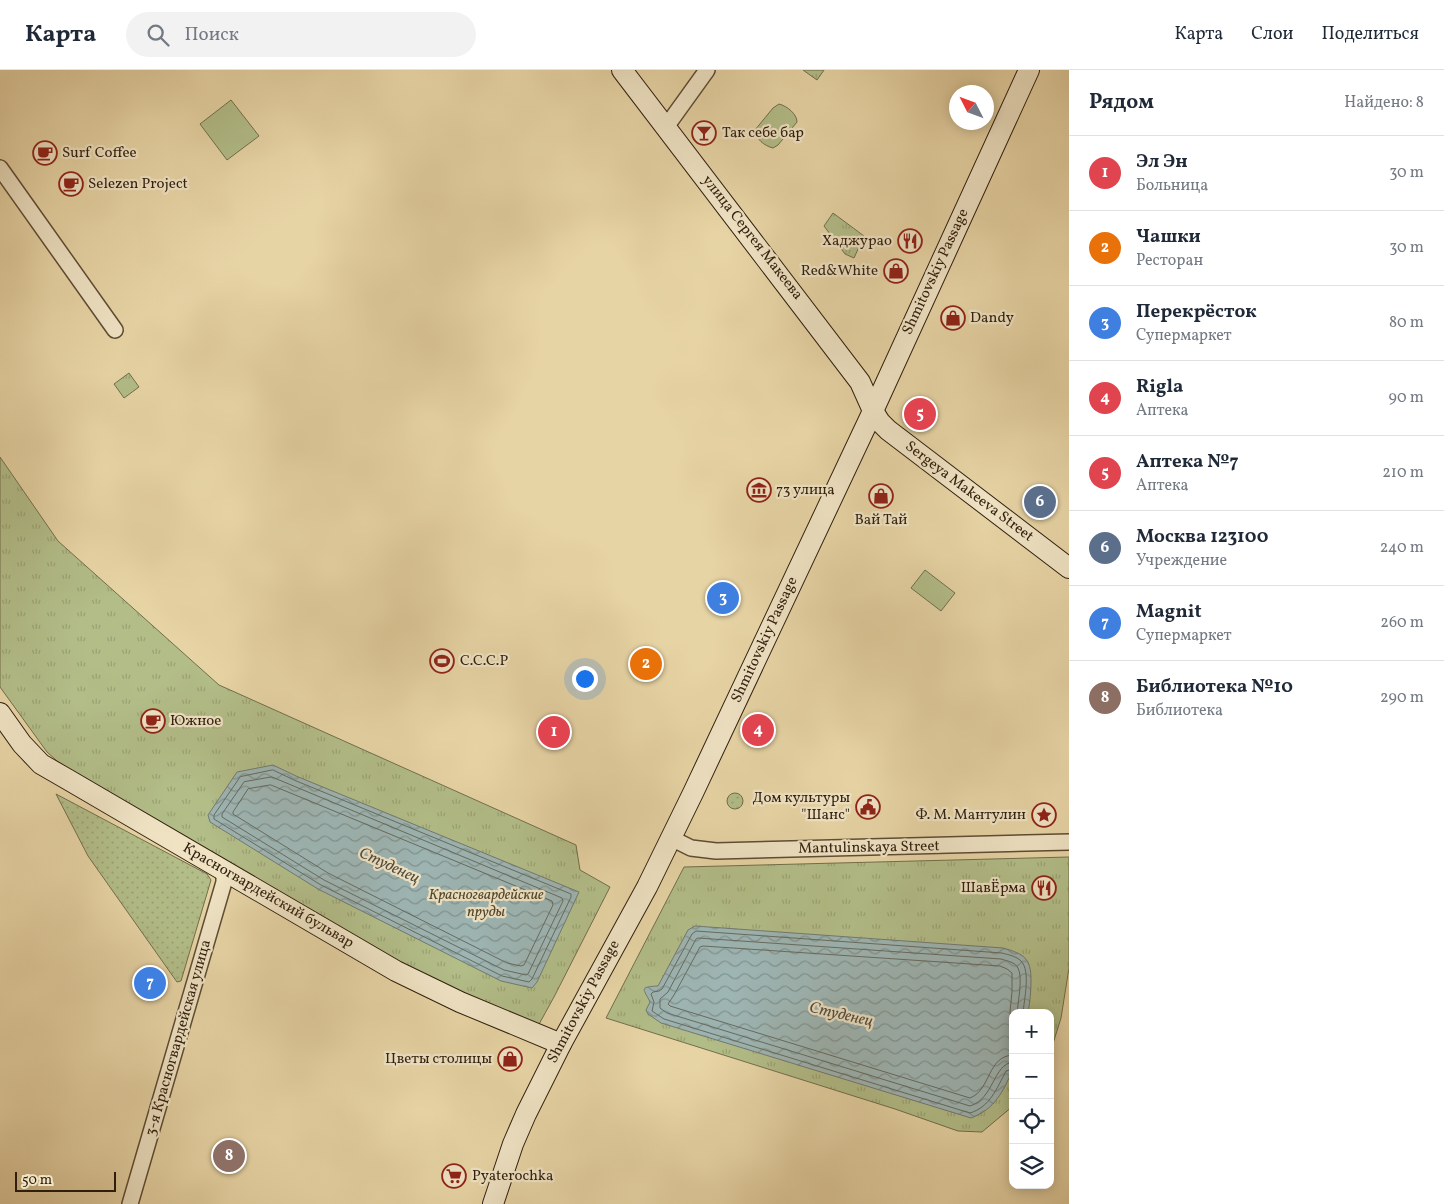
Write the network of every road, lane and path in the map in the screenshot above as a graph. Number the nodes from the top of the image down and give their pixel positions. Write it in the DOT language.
graph roads {
  1 [pos="622,70"];
  2 [pos="708,70"];
  3 [pos="1029,70"];
  4 [pos="666,127"];
  5 [pos="0,168"];
  6 [pos="115,330"];
  7 [pos="873,411"];
  8 [pos="1069,568"];
  9 [pos="0,713"];
  10 [pos="671,838"];
  11 [pos="1069,842"];
  12 [pos="224,871"];
  13 [pos="561,1044"];
  14 [pos="130,1204"];
  15 [pos="493,1204"];
  1 -- 4 [label="street, улица Сергея Макеева"];
  2 -- 4 [label="street"];
  3 -- 7 [label="street, Shmitovskiy Passage"];
  4 -- 7 [label="street, улица Сергея Макеева"];
  5 -- 6 [label="street"];
  7 -- 8 [label="street, Sergeya Makeeva Street"];
  7 -- 10 [label="street, Shmitovskiy Passage"];
  9 -- 12 [label="street, Красногвардейский бульвар"];
  10 -- 11 [label="street, Mantulinskaya Street"];
  10 -- 13 [label="street, Shmitovskiy Passage"];
  12 -- 13 [label="street, Красногвардейский бульвар"];
  12 -- 14 [label="street, 3-я Красногвардейская улица"];
  13 -- 15 [label="street, Shmitovskiy Passage"];
}
